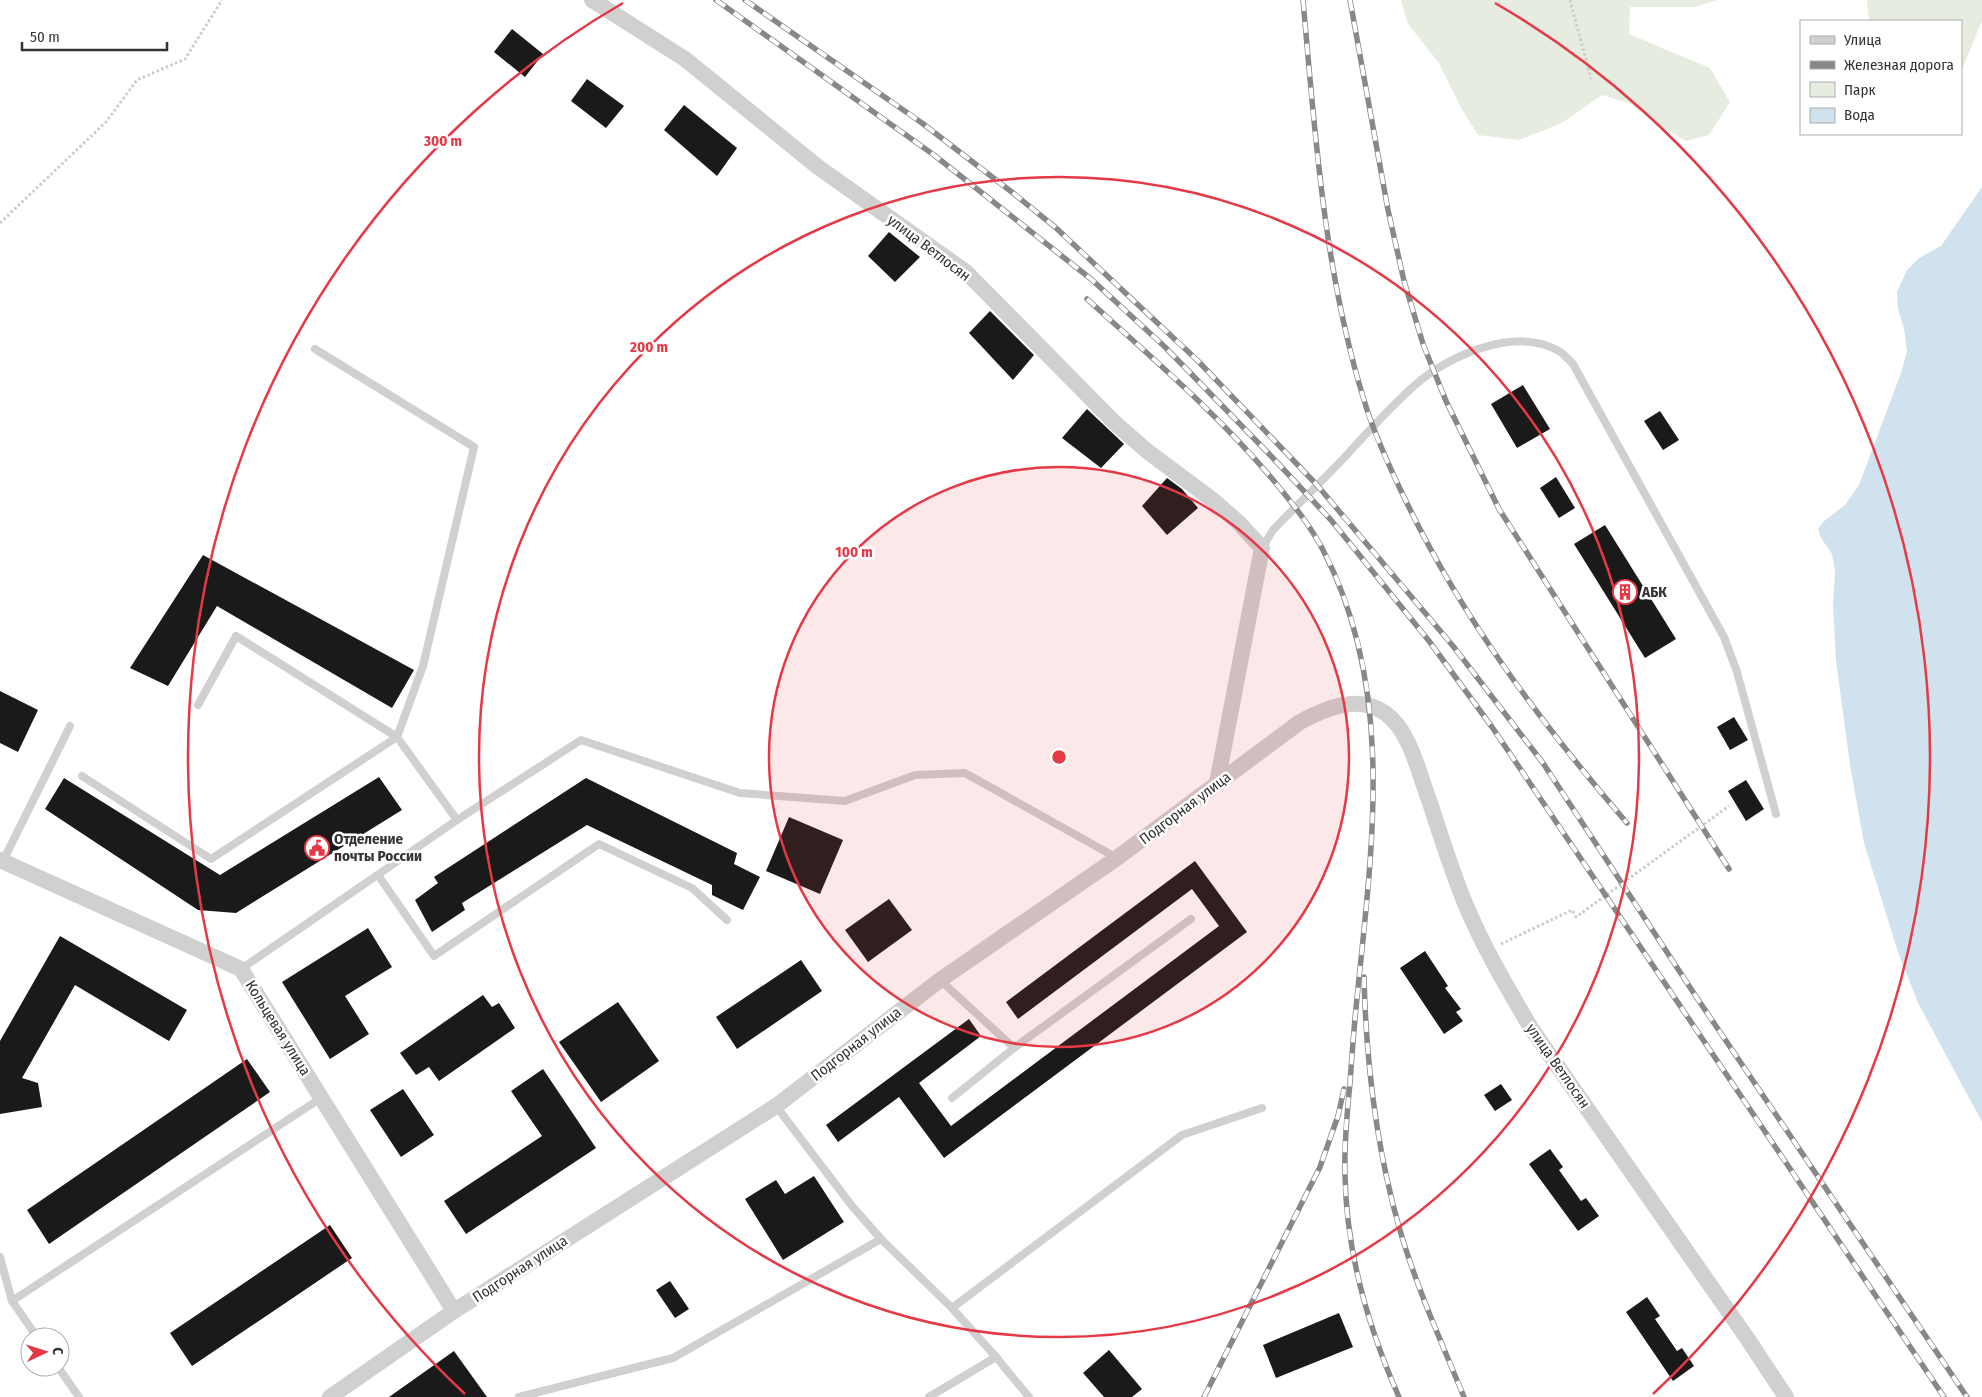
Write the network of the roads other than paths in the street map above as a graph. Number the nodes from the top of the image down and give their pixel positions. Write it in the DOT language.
graph roads {
  1 [pos="592,0"];
  2 [pos="315,349"];
  3 [pos="1262,548"];
  4 [pos="198,704"];
  5 [pos="1380,710"];
  6 [pos="70,726"];
  7 [pos="397,736"];
  8 [pos="82,776"];
  9 [pos="1217,783"];
  10 [pos="1776,814"];
  11 [pos="457,820"];
  12 [pos="1118,858"];
  13 [pos="1,861"];
  14 [pos="378,875"];
  15 [pos="1191,919"];
  16 [pos="727,920"];
  17 [pos="241,969"];
  18 [pos="940,980"];
  19 [pos="1014,1048"];
  20 [pos="321,1098"];
  21 [pos="952,1098"];
  22 [pos="776,1106"];
  23 [pos="1262,1108"];
  24 [pos="881,1239"];
  25 [pos="0,1257"];
  26 [pos="12,1301"];
  27 [pos="952,1308"];
  28 [pos="454,1311"];
  29 [pos="30,1327"];
  30 [pos="996,1356"];
  31 [pos="65,1377"];
  32 [pos="79,1397"];
  33 [pos="330,1397"];
  34 [pos="519,1397"];
  35 [pos="929,1397"];
  36 [pos="1029,1397"];
  37 [pos="1786,1397"];
  1 -- 3 [label="street, улица Ветлосян"];
  2 -- 7 [label="lane"];
  3 -- 9 [label="street"];
  3 -- 10 [label="lane"];
  4 -- 7 [label="lane"];
  5 -- 9 [label="street, Подгорная улица"];
  5 -- 37 [label="street, улица Ветлосян"];
  6 -- 13 [label="lane"];
  7 -- 8 [label="lane"];
  7 -- 11 [label="lane"];
  9 -- 12 [label="street, Подгорная улица"];
  11 -- 12 [label="lane"];
  11 -- 14 [label="lane"];
  12 -- 18 [label="street, Подгорная улица"];
  13 -- 17 [label="street, Кольцевая улица"];
  14 -- 16 [label="lane"];
  14 -- 17 [label="lane"];
  15 -- 19 [label="lane"];
  17 -- 20 [label="street, Кольцевая улица"];
  18 -- 19 [label="lane"];
  18 -- 22 [label="street, Подгорная улица"];
  19 -- 21 [label="lane"];
  20 -- 26 [label="lane"];
  20 -- 28 [label="street, Кольцевая улица"];
  22 -- 24 [label="lane"];
  22 -- 28 [label="street, Подгорная улица"];
  23 -- 27 [label="lane"];
  24 -- 27 [label="lane"];
  24 -- 34 [label="lane"];
  25 -- 26 [label="lane"];
  26 -- 29 [label="lane"];
  27 -- 30 [label="lane"];
  28 -- 33 [label="street, Подгорная улица"];
  30 -- 35 [label="lane"];
  30 -- 36 [label="lane"];
  31 -- 32 [label="lane"];
}
